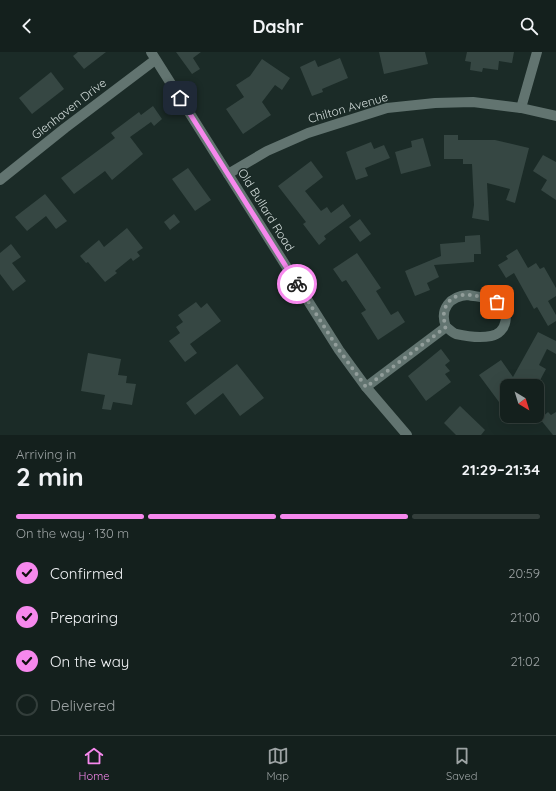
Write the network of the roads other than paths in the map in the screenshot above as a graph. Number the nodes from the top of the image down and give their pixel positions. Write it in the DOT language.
graph roads {
  1 [pos="537,52"];
  2 [pos="153,56"];
  3 [pos="521,108"];
  4 [pos="556,116"];
  5 [pos="228,174"];
  6 [pos="0,180"];
  7 [pos="446,327"];
  8 [pos="366,387"];
  9 [pos="407,435"];
  1 -- 3 [label="street"];
  2 -- 5 [label="street, Old Bullard Road"];
  2 -- 6 [label="street, Glenhaven Drive"];
  3 -- 4 [label="street, Chilton Avenue"];
  3 -- 5 [label="street, Chilton Avenue"];
  5 -- 8 [label="street, Old Bullard Road"];
  7 -- 7 [label="street"];
  7 -- 8 [label="street"];
  8 -- 9 [label="street, Old Bullard Road"];
}
